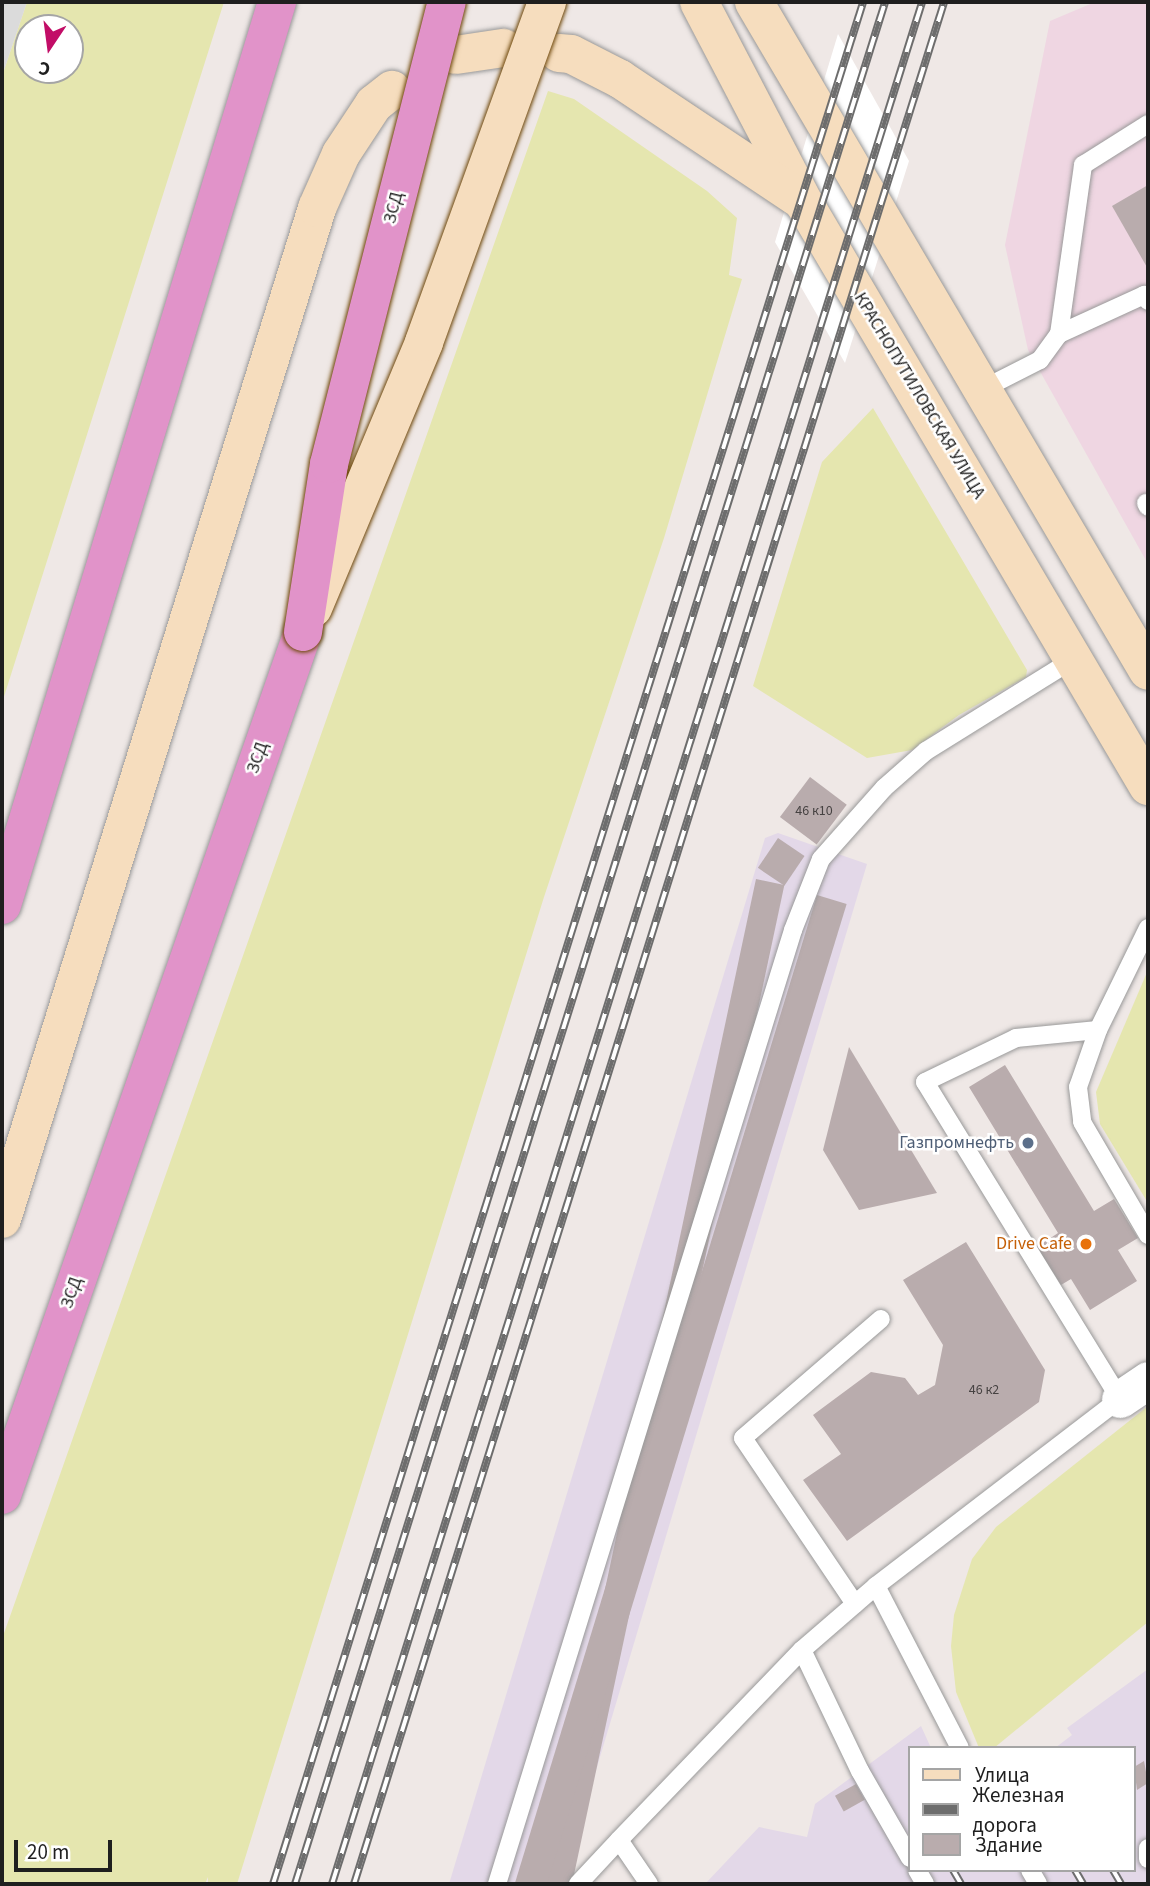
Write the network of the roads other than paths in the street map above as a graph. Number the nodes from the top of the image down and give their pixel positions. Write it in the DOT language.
graph roads {
  1 [pos="277,2"];
  2 [pos="447,2"];
  3 [pos="547,2"];
  4 [pos="699,2"];
  5 [pos="754,2"];
  6 [pos="503,48"];
  7 [pos="559,53"];
  8 [pos="456,55"];
  9 [pos="392,90"];
  10 [pos="1148,124"];
  11 [pos="804,202"];
  12 [pos="1148,301"];
  13 [pos="1059,334"];
  14 [pos="983,389"];
  15 [pos="303,632"];
  16 [pos="1139,633"];
  17 [pos="1074,659"];
  18 [pos="1148,671"];
  19 [pos="1148,786"];
  20 [pos="2,905"];
  21 [pos="1148,928"];
  22 [pos="1098,1030"];
  23 [pos="2,1219"];
  24 [pos="1148,1235"];
  25 [pos="881,1318"];
  26 [pos="1134,1389"];
  27 [pos="2,1494"];
  28 [pos="876,1586"];
  29 [pos="855,1604"];
  30 [pos="802,1650"];
  31 [pos="959,1746"];
  32 [pos="619,1840"];
  33 [pos="1148,1849"];
  34 [pos="908,1855"];
  35 [pos="1148,1859"];
  36 [pos="497,1884"];
  37 [pos="578,1884"];
  38 [pos="649,1884"];
  1 -- 20 [label="highway"];
  2 -- 15 [label="highway, ЗСД, bridge"];
  3 -- 15 [label="main road, bridge"];
  4 -- 11 [label="main road, КРАСНОПУТИЛОВСКАЯ УЛИЦА"];
  5 -- 14 [label="main road"];
  6 -- 8 [label="main road"];
  7 -- 11 [label="main road"];
  9 -- 23 [label="main road"];
  10 -- 13 [label="lane"];
  11 -- 17 [label="main road, КРАСНОПУТИЛОВСКАЯ УЛИЦА"];
  12 -- 13 [label="lane"];
  13 -- 14 [label="lane"];
  14 -- 16 [label="main road"];
  15 -- 27 [label="highway, ЗСД"];
  16 -- 18 [label="main road"];
  17 -- 19 [label="main road, КРАСНОПУТИЛОВСКАЯ УЛИЦА"];
  17 -- 36 [label="lane"];
  21 -- 22 [label="lane"];
  22 -- 24 [label="lane"];
  22 -- 26 [label="lane"];
  25 -- 29 [label="lane"];
  26 -- 28 [label="lane"];
  28 -- 29 [label="lane"];
  28 -- 31 [label="lane"];
  29 -- 30 [label="lane"];
  30 -- 32 [label="lane"];
  30 -- 34 [label="lane"];
  32 -- 37 [label="lane"];
  32 -- 38 [label="lane"];
  33 -- 35 [label="lane"];
}
